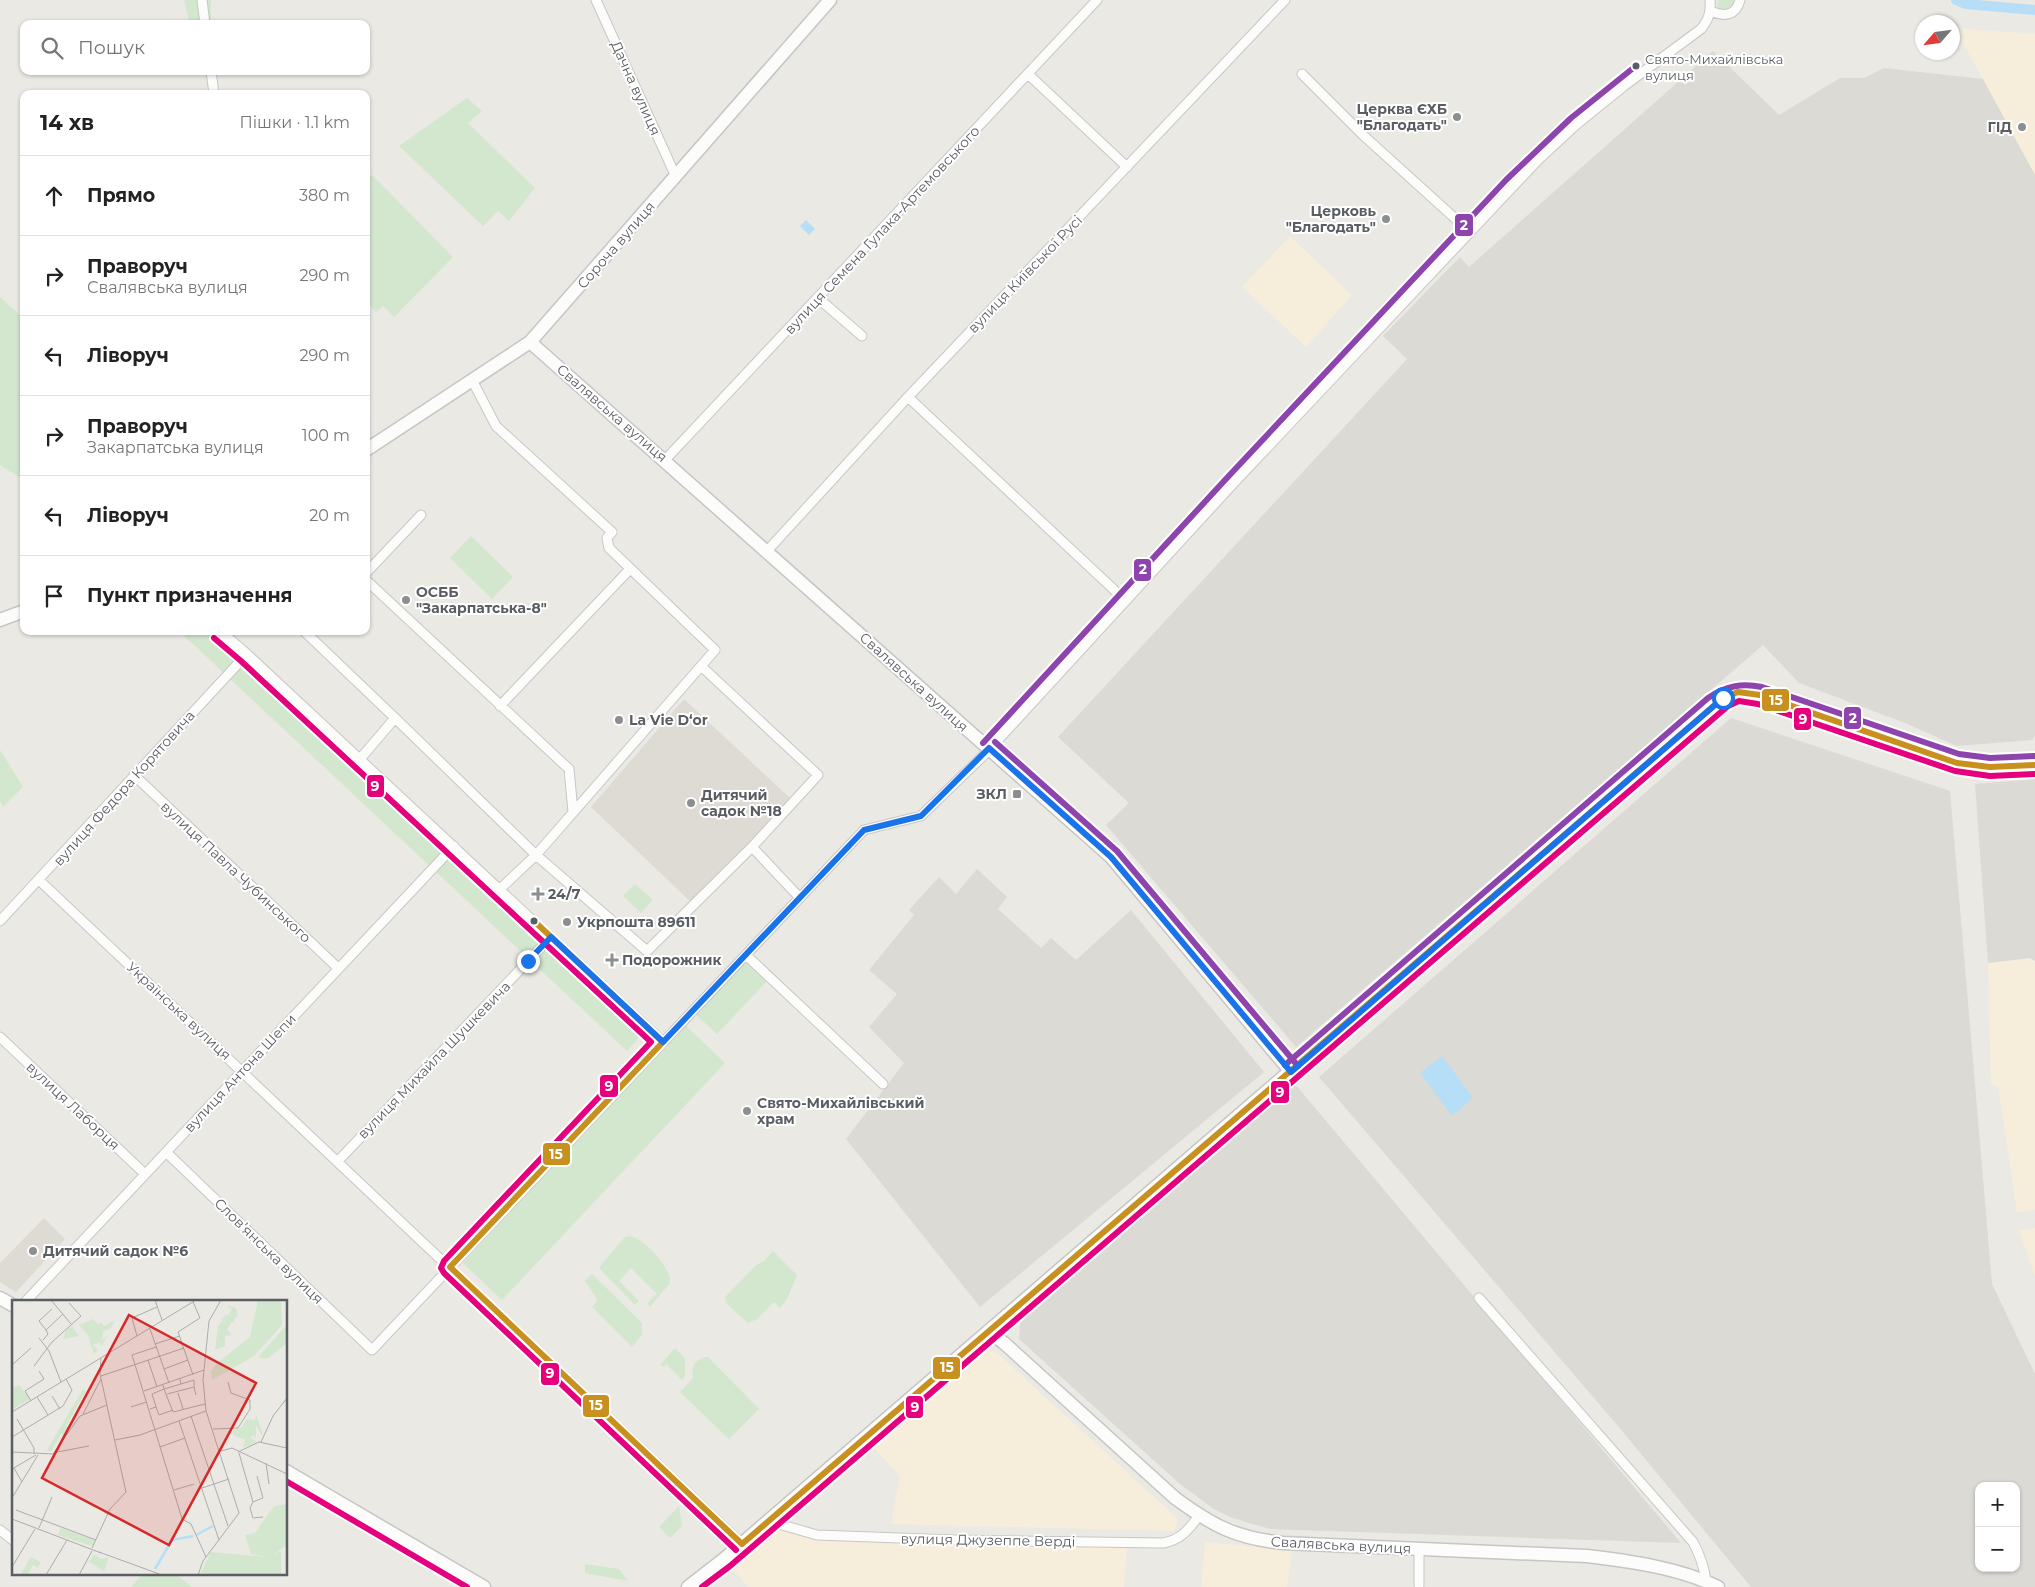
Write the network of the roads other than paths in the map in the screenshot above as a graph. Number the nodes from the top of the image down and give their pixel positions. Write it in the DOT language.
graph roads {
  1 [pos="202,0"];
  2 [pos="596,0"];
  3 [pos="830,0"];
  4 [pos="1097,0"];
  5 [pos="1285,0"];
  6 [pos="1710,0"];
  7 [pos="1740,0"];
  8 [pos="1711,12"];
  9 [pos="204,20"];
  10 [pos="1302,74"];
  11 [pos="212,75"];
  12 [pos="1029,75"];
  13 [pos="213,90"];
  14 [pos="1126,167"];
  15 [pos="676,177"];
  16 [pos="1470,232"];
  17 [pos="818,298"];
  18 [pos="862,336"];
  19 [pos="530,342"];
  20 [pos="472,380"];
  21 [pos="908,397"];
  22 [pos="370,447"];
  23 [pos="665,460"];
  24 [pos="421,515"];
  25 [pos="767,551"];
  26 [pos="370,569"];
  27 [pos="630,569"];
  28 [pos="370,584"];
  29 [pos="1125,600"];
  30 [pos="20,612"];
  31 [pos="0,620"];
  32 [pos="225,635"];
  33 [pos="308,635"];
  34 [pos="247,654"];
  35 [pos="701,666"];
  36 [pos="500,706"];
  37 [pos="395,718"];
  38 [pos="989,748"];
  39 [pos="360,759"];
  40 [pos="2035,765"];
  41 [pos="134,775"];
  42 [pos="573,812"];
  43 [pos="454,846"];
  44 [pos="752,847"];
  45 [pos="536,855"];
  46 [pos="39,880"];
  47 [pos="500,889"];
  48 [pos="800,898"];
  49 [pos="0,921"];
  50 [pos="551,937"];
  51 [pos="746,955"];
  52 [pos="338,968"];
  53 [pos="0,1037"];
  54 [pos="663,1042"];
  55 [pos="242,1071"];
  56 [pos="1291,1072"];
  57 [pos="883,1084"];
  58 [pos="166,1152"];
  59 [pos="338,1161"];
  60 [pos="145,1174"];
  61 [pos="450,1267"];
  62 [pos="0,1298"];
  63 [pos="1479,1298"];
  64 [pos="27,1300"];
  65 [pos="12,1305"];
  66 [pos="989,1332"];
  67 [pos="288,1472"];
  68 [pos="1199,1516"];
  69 [pos="768,1521"];
  70 [pos="0,1530"];
  71 [pos="12,1539"];
  72 [pos="742,1544"];
  73 [pos="1419,1549"];
  74 [pos="1706,1581"];
  75 [pos="1419,1585"];
  76 [pos="484,1587"];
  77 [pos="688,1587"];
  78 [pos="1718,1587"];
  1 -- 9 [label="street"];
  2 -- 15 [label="street, Дачна вулиця"];
  3 -- 15 [label="street, Сороча вулиця"];
  4 -- 12 [label="street, вулиця Семена Гулака-Артемовського"];
  5 -- 14 [label="street, вулиця Київської Русі"];
  6 -- 8 [label="street"];
  7 -- 8 [label="street"];
  8 -- 16 [label="street"];
  10 -- 16 [label="street"];
  11 -- 13 [label="street"];
  12 -- 14 [label="street"];
  12 -- 17 [label="street, вулиця Семена Гулака-Артемовського"];
  14 -- 21 [label="street, вулиця Київської Русі"];
  15 -- 19 [label="street, Сороча вулиця"];
  16 -- 29 [label="street"];
  17 -- 18 [label="street"];
  17 -- 23 [label="street, вулиця Семена Гулака-Артемовського"];
  19 -- 20 [label="street, Сороча вулиця"];
  19 -- 23 [label="street, Свалявська вулиця"];
  20 -- 22 [label="street, Сороча вулиця"];
  20 -- 27 [label="street"];
  21 -- 25 [label="street, вулиця Київської Русі"];
  21 -- 29 [label="street"];
  23 -- 25 [label="street, Свалявська вулиця"];
  24 -- 26 [label="street"];
  25 -- 38 [label="street, Свалявська вулиця"];
  27 -- 35 [label="street"];
  27 -- 36 [label="street"];
  28 -- 36 [label="street"];
  29 -- 38 [label="street"];
  30 -- 31 [label="street"];
  32 -- 34 [label="street"];
  33 -- 37 [label="street"];
  34 -- 39 [label="street"];
  34 -- 41 [label="street, вулиця Федора Корятовича"];
  35 -- 42 [label="street"];
  35 -- 44 [label="street"];
  36 -- 42 [label="street"];
  37 -- 39 [label="street"];
  37 -- 45 [label="street"];
  38 -- 48 [label="street"];
  38 -- 56 [label="street, Свалявська вулиця"];
  39 -- 43 [label="street"];
  40 -- 56 [label="street"];
  41 -- 46 [label="street, вулиця Федора Корятовича"];
  41 -- 52 [label="street, вулиця Павла Чубинського"];
  42 -- 45 [label="street"];
  43 -- 47 [label="street"];
  43 -- 52 [label="street, вулиця Антона Шепи"];
  44 -- 45 [label="street"];
  44 -- 48 [label="street"];
  45 -- 47 [label="street"];
  46 -- 49 [label="street, вулиця Федора Корятовича"];
  46 -- 55 [label="street, Українська вулиця"];
  47 -- 50 [label="street"];
  48 -- 51 [label="street"];
  50 -- 54 [label="street"];
  50 -- 59 [label="street, вулиця Михайла Шушкевича"];
  51 -- 54 [label="street"];
  51 -- 57 [label="street"];
  52 -- 55 [label="street, вулиця Антона Шепи"];
  53 -- 60 [label="street, вулиця Лаборця"];
  54 -- 61 [label="street"];
  55 -- 58 [label="street, вулиця Антона Шепи"];
  55 -- 59 [label="street, Українська вулиця"];
  56 -- 66 [label="street"];
  58 -- 60 [label="street, вулиця Антона Шепи"];
  58 -- 61 [label="street, Словʼянська вулиця"];
  59 -- 61 [label="street, Українська вулиця"];
  60 -- 64 [label="street, вулиця Антона Шепи"];
  61 -- 72 [label="street"];
  62 -- 65 [label="street"];
  63 -- 74 [label="street"];
  66 -- 68 [label="street, Свалявська вулиця"];
  66 -- 69 [label="street"];
  67 -- 76 [label="street"];
  68 -- 69 [label="street, вулиця Джузеппе Верді"];
  68 -- 73 [label="street, Свалявська вулиця"];
  69 -- 72 [label="street"];
  70 -- 71 [label="street"];
  72 -- 77 [label="street"];
  73 -- 74 [label="street, Свалявська вулиця"];
  73 -- 75 [label="street"];
  74 -- 78 [label="street, Свалявська вулиця"];
}
